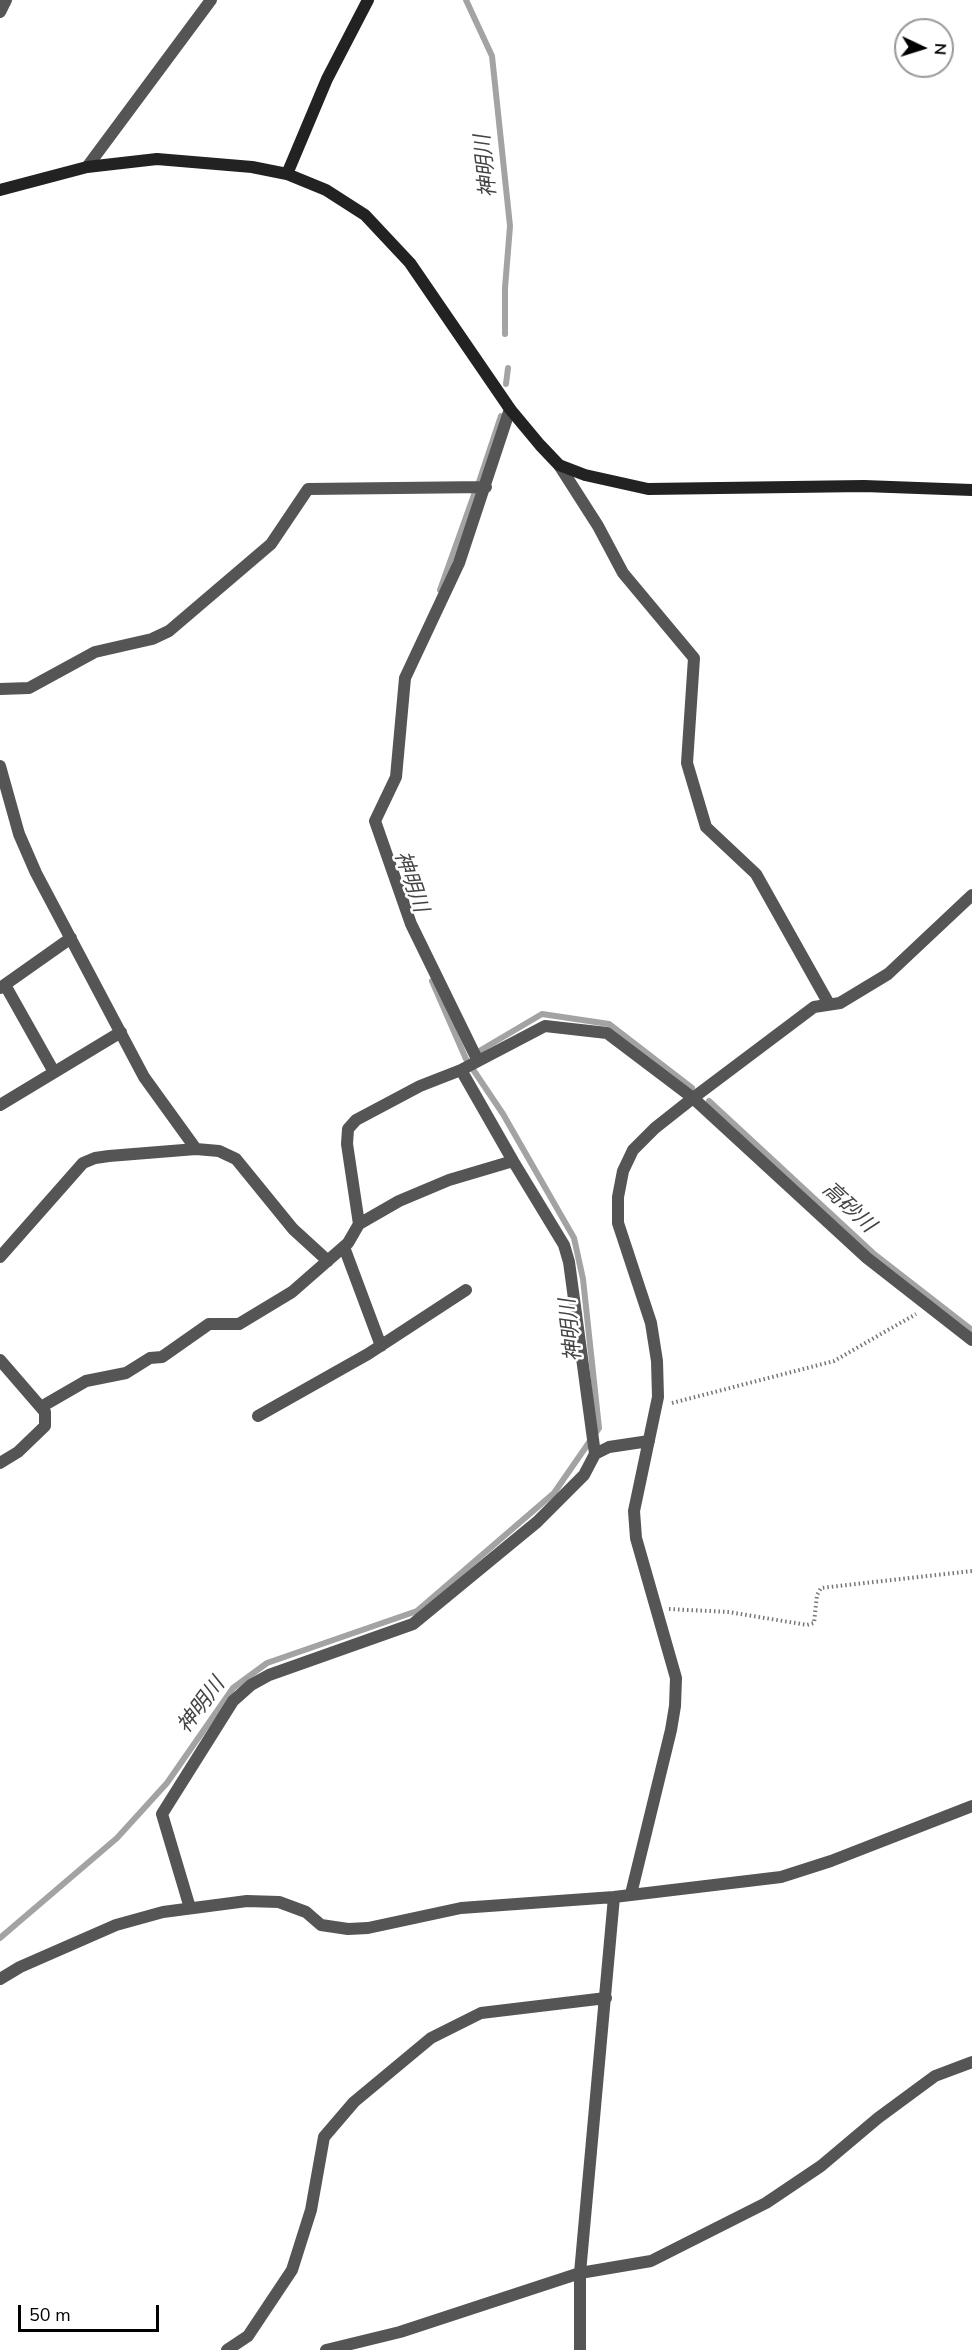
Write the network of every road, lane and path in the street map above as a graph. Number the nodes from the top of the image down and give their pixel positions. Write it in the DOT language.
graph roads {
  1 [pos="6,0"];
  2 [pos="211,0"];
  3 [pos="368,0"];
  4 [pos="0,12"];
  5 [pos="87,167"];
  6 [pos="287,174"];
  7 [pos="0,190"];
  8 [pos="510,409"];
  9 [pos="559,465"];
  10 [pos="486,487"];
  11 [pos="972,490"];
  12 [pos="0,689"];
  13 [pos="0,766"];
  14 [pos="972,895"];
  15 [pos="71,938"];
  16 [pos="2,986"];
  17 [pos="829,1004"];
  18 [pos="121,1032"];
  19 [pos="478,1061"];
  20 [pos="461,1070"];
  21 [pos="54,1072"];
  22 [pos="693,1098"];
  23 [pos="0,1105"];
  24 [pos="196,1149"];
  25 [pos="513,1161"];
  26 [pos="359,1224"];
  27 [pos="344,1247"];
  28 [pos="0,1257"];
  29 [pos="328,1261"];
  30 [pos="466,1290"];
  31 [pos="929,1306"];
  32 [pos="972,1340"];
  33 [pos="381,1346"];
  34 [pos="0,1360"];
  35 [pos="41,1407"];
  36 [pos="656,1407"];
  37 [pos="258,1416"];
  38 [pos="649,1441"];
  39 [pos="595,1454"];
  40 [pos="0,1463"];
  41 [pos="972,1571"];
  42 [pos="657,1608"];
  43 [pos="972,1806"];
  44 [pos="631,1894"];
  45 [pos="614,1897"];
  46 [pos="190,1908"];
  47 [pos="0,1979"];
  48 [pos="606,1998"];
  49 [pos="972,2062"];
  50 [pos="580,2273"];
  51 [pos="227,2350"];
  52 [pos="326,2350"];
  53 [pos="580,2350"];
  1 -- 4 [label="street"];
  2 -- 5 [label="street"];
  3 -- 6 [label="street"];
  5 -- 6 [label="street"];
  5 -- 7 [label="street"];
  6 -- 8 [label="street"];
  8 -- 9 [label="street"];
  8 -- 10 [label="street"];
  9 -- 11 [label="street"];
  9 -- 17 [label="street"];
  10 -- 12 [label="street"];
  10 -- 19 [label="street"];
  13 -- 15 [label="street"];
  14 -- 17 [label="street"];
  15 -- 16 [label="street"];
  15 -- 18 [label="street"];
  16 -- 21 [label="street"];
  17 -- 22 [label="street"];
  18 -- 21 [label="street"];
  18 -- 24 [label="street"];
  19 -- 20 [label="street"];
  19 -- 22 [label="street"];
  20 -- 25 [label="street"];
  20 -- 26 [label="street"];
  21 -- 23 [label="street"];
  22 -- 31 [label="street"];
  22 -- 36 [label="street"];
  24 -- 28 [label="street"];
  24 -- 29 [label="street"];
  25 -- 26 [label="street"];
  25 -- 39 [label="street"];
  26 -- 27 [label="street"];
  27 -- 29 [label="street"];
  27 -- 33 [label="street"];
  29 -- 35 [label="street"];
  30 -- 33 [label="street"];
  31 -- 32 [label="street"];
  31 -- 36 [label="path"];
  33 -- 37 [label="street"];
  34 -- 35 [label="street"];
  35 -- 40 [label="street"];
  36 -- 38 [label="street"];
  38 -- 39 [label="street"];
  38 -- 42 [label="street"];
  39 -- 46 [label="street"];
  41 -- 42 [label="path"];
  42 -- 44 [label="street"];
  43 -- 44 [label="street"];
  44 -- 45 [label="street"];
  45 -- 46 [label="street"];
  45 -- 48 [label="street"];
  46 -- 47 [label="street"];
  48 -- 50 [label="street"];
  48 -- 51 [label="street"];
  49 -- 50 [label="street"];
  50 -- 52 [label="street"];
  50 -- 53 [label="street"];
}
